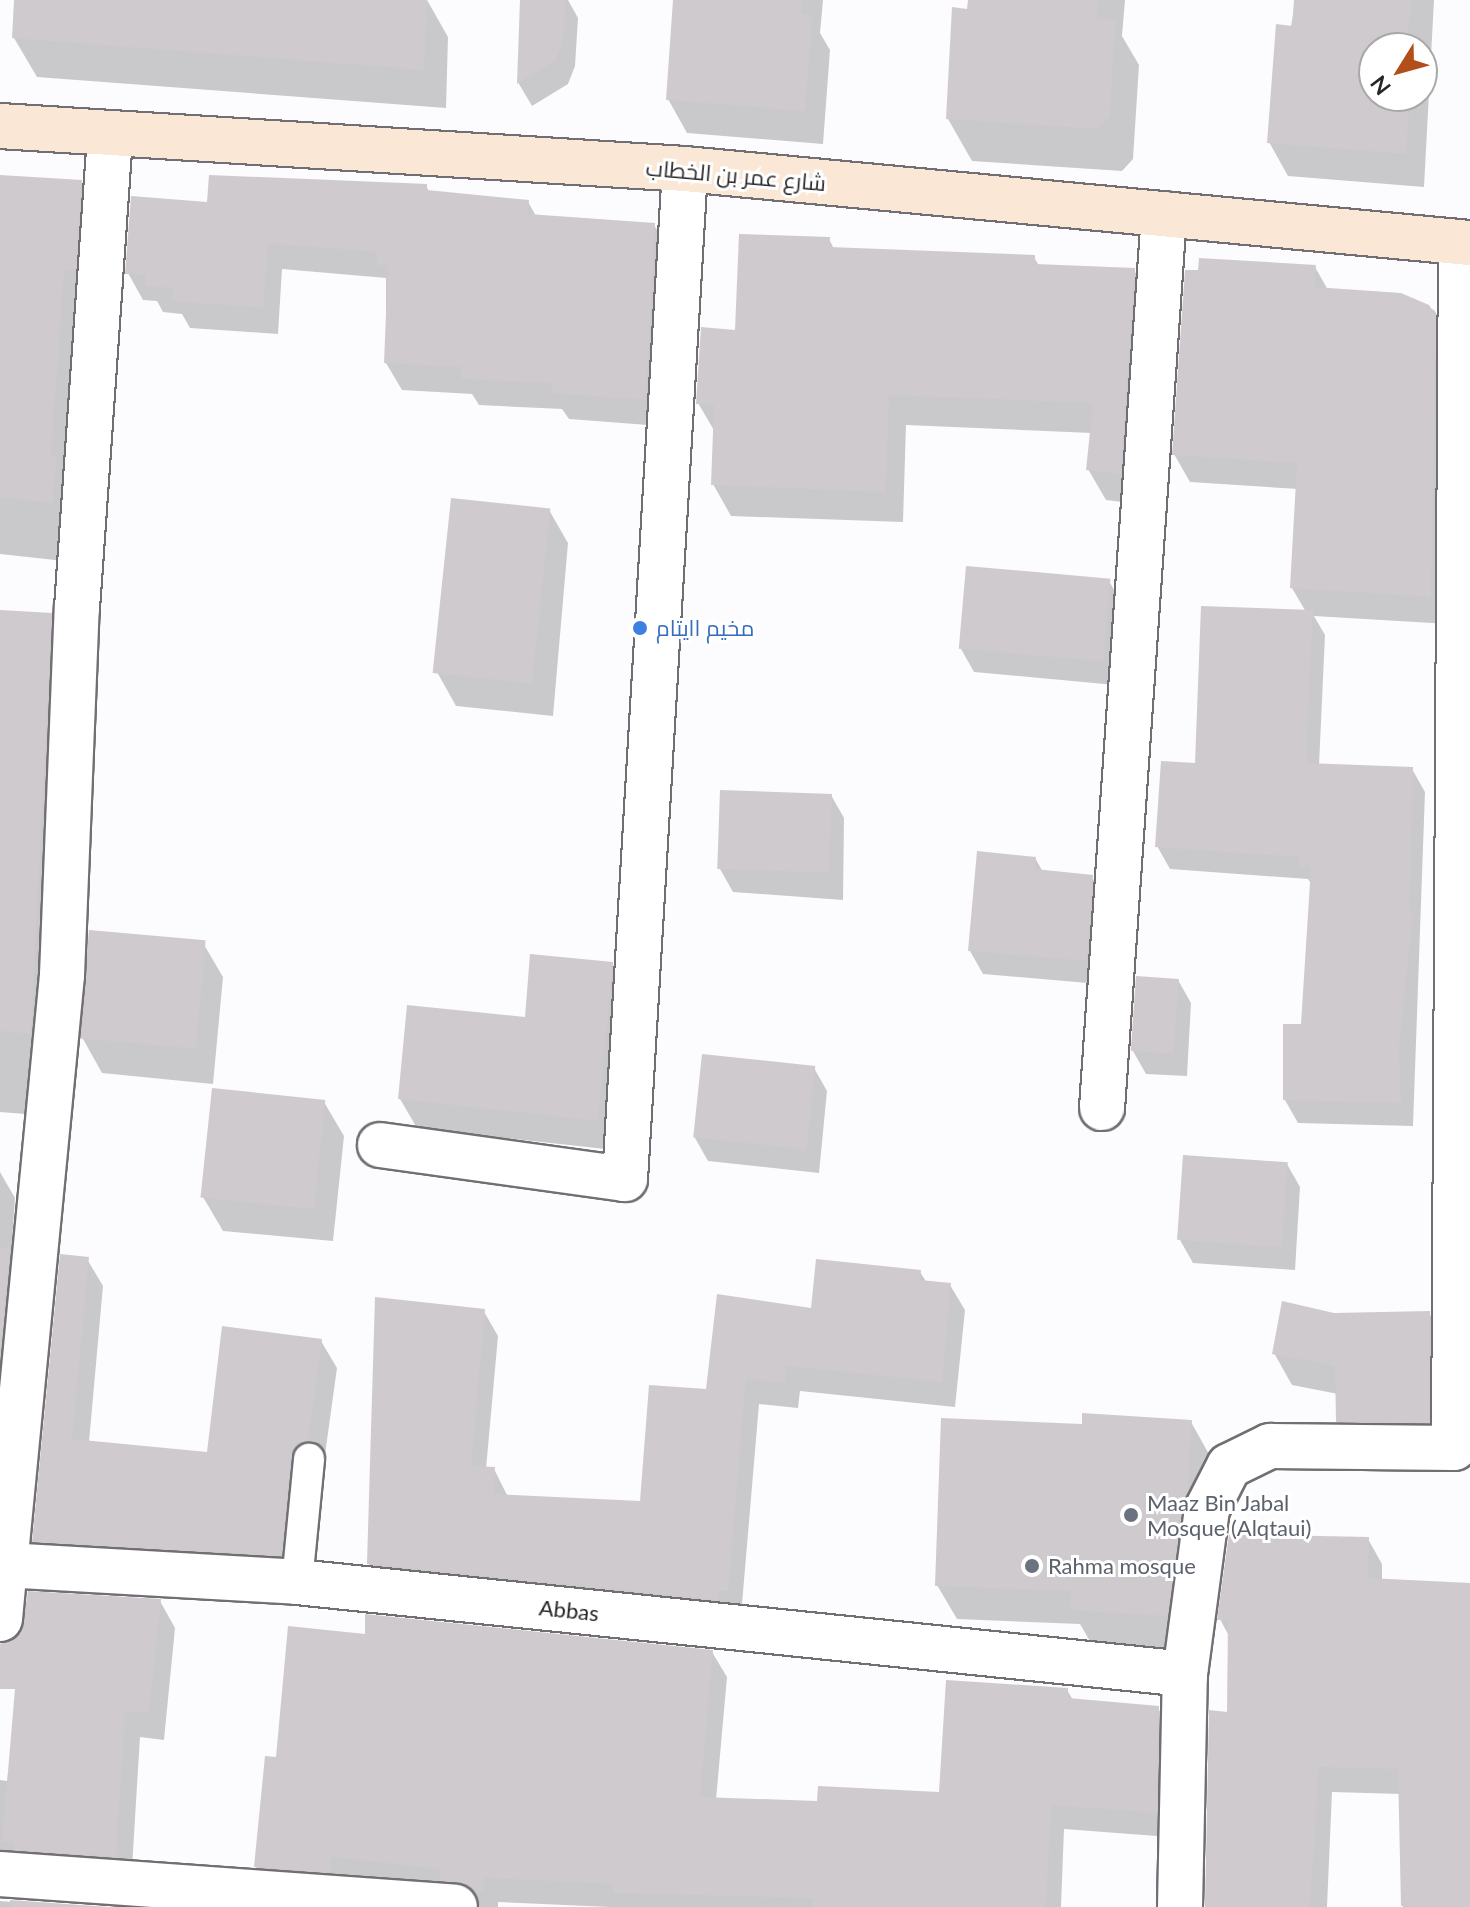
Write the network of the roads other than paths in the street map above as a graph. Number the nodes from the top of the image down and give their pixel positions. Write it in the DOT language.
graph roads {
  1 [pos="0,126"];
  2 [pos="110,137"];
  3 [pos="685,169"];
  4 [pos="1164,214"];
  5 [pos="1465,243"];
  6 [pos="1102,1108"];
  7 [pos="380,1145"];
  8 [pos="309,1459"];
  9 [pos="5,1565"];
  10 [pos="297,1582"];
  11 [pos="0,1619"];
  12 [pos="1185,1674"];
  13 [pos="0,1874"];
  14 [pos="313,1902"];
  15 [pos="455,1907"];
  16 [pos="1180,1907"];
  1 -- 2 [label="street, شارع عمر بن الخطاب"];
  2 -- 3 [label="street, شارع عمر بن الخطاب"];
  2 -- 9 [label="street"];
  3 -- 4 [label="street, شارع عمر بن الخطاب"];
  3 -- 7 [label="street"];
  4 -- 5 [label="street, شارع عمر بن الخطاب"];
  4 -- 6 [label="street"];
  5 -- 12 [label="street"];
  8 -- 10 [label="lane"];
  9 -- 10 [label="street, Abbas"];
  9 -- 11 [label="street"];
  10 -- 12 [label="street, Abbas"];
  12 -- 16 [label="street"];
  13 -- 14 [label="street"];
  14 -- 15 [label="street"];
}
